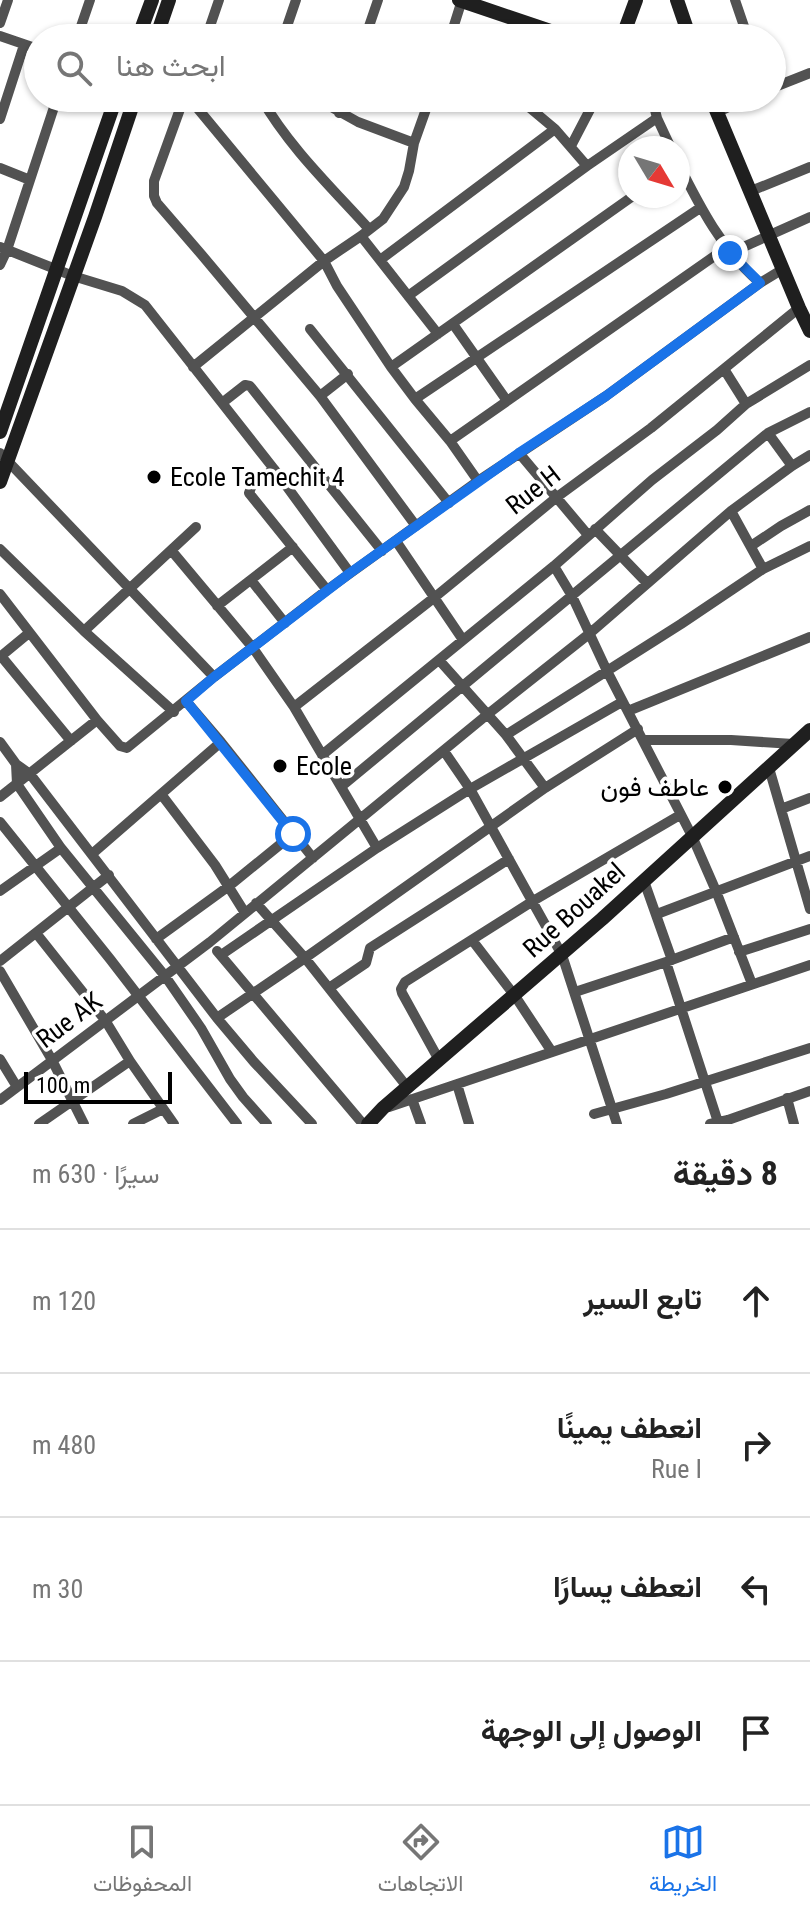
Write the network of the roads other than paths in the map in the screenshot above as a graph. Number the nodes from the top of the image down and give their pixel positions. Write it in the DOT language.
graph roads {
  1 [pos="8,0"];
  2 [pos="90,0"];
  3 [pos="169,0"];
  4 [pos="219,0"];
  5 [pos="296,0"];
  6 [pos="378,0"];
  7 [pos="461,0"];
  8 [pos="636,0"];
  9 [pos="677,0"];
  10 [pos="735,0"];
  11 [pos="148,1"];
  12 [pos="0,23"];
  13 [pos="82,24"];
  14 [pos="142,24"];
  15 [pos="161,24"];
  16 [pos="211,24"];
  17 [pos="288,24"];
  18 [pos="370,24"];
  19 [pos="454,24"];
  20 [pos="530,24"];
  21 [pos="627,24"];
  22 [pos="685,24"];
  23 [pos="743,24"];
  24 [pos="0,36"];
  25 [pos="24,45"];
  26 [pos="810,73"];
  27 [pos="786,82"];
  28 [pos="52,112"];
  29 [pos="111,112"];
  30 [pos="130,112"];
  31 [pos="181,112"];
  32 [pos="198,112"];
  33 [pos="269,112"];
  34 [pos="425,112"];
  35 [pos="535,112"];
  36 [pos="589,112"];
  37 [pos="656,112"];
  38 [pos="717,112"];
  39 [pos="339,113"];
  40 [pos="657,118"];
  41 [pos="0,119"];
  42 [pos="555,129"];
  43 [pos="665,136"];
  44 [pos="414,143"];
  45 [pos="571,146"];
  46 [pos="587,166"];
  47 [pos="810,167"];
  48 [pos="0,168"];
  49 [pos="30,180"];
  50 [pos="690,188"];
  51 [pos="751,191"];
  52 [pos="618,207"];
  53 [pos="700,208"];
  54 [pos="810,217"];
  55 [pos="365,233"];
  56 [pos="770,236"];
  57 [pos="3,249"];
  58 [pos="728,251"];
  59 [pos="380,260"];
  60 [pos="324,261"];
  61 [pos="0,265"];
  62 [pos="56,269"];
  63 [pos="783,269"];
  64 [pos="73,276"];
  65 [pos="760,283"];
  66 [pos="408,296"];
  67 [pos="799,308"];
  68 [pos="254,318"];
  69 [pos="453,324"];
  70 [pos="310,329"];
  71 [pos="810,331"];
  72 [pos="438,334"];
  73 [pos="476,357"];
  74 [pos="810,365"];
  75 [pos="193,367"];
  76 [pos="391,367"];
  77 [pos="724,369"];
  78 [pos="348,374"];
  79 [pos="320,396"];
  80 [pos="415,399"];
  81 [pos="507,401"];
  82 [pos="222,403"];
  83 [pos="746,404"];
  84 [pos="810,412"];
  85 [pos="0,432"];
  86 [pos="768,433"];
  87 [pos="450,441"];
  88 [pos="519,453"];
  89 [pos="810,455"];
  90 [pos="4,457"];
  91 [pos="792,466"];
  92 [pos="274,469"];
  93 [pos="478,481"];
  94 [pos="0,482"];
  95 [pos="557,497"];
  96 [pos="449,503"];
  97 [pos="810,510"];
  98 [pos="731,511"];
  99 [pos="416,526"];
  100 [pos="196,527"];
  101 [pos="592,532"];
  102 [pos="396,541"];
  103 [pos="751,546"];
  104 [pos="810,546"];
  105 [pos="293,547"];
  106 [pos="0,549"];
  107 [pos="171,550"];
  108 [pos="382,551"];
  109 [pos="619,556"];
  110 [pos="554,566"];
  111 [pos="763,569"];
  112 [pos="350,573"];
  113 [pos="251,580"];
  114 [pos="647,583"];
  115 [pos="130,589"];
  116 [pos="327,590"];
  117 [pos="0,595"];
  118 [pos="572,596"];
  119 [pos="435,597"];
  120 [pos="217,606"];
  121 [pos="285,623"];
  122 [pos="84,631"];
  123 [pos="29,633"];
  124 [pos="589,634"];
  125 [pos="810,637"];
  126 [pos="463,640"];
  127 [pos="253,648"];
  128 [pos="0,656"];
  129 [pos="439,660"];
  130 [pos="607,671"];
  131 [pos="214,677"];
  132 [pos="464,686"];
  133 [pos="186,701"];
  134 [pos="625,706"];
  135 [pos="294,707"];
  136 [pos="174,712"];
  137 [pos="488,714"];
  138 [pos="97,720"];
  139 [pos="810,730"];
  140 [pos="506,735"];
  141 [pos="640,735"];
  142 [pos="71,741"];
  143 [pos="0,742"];
  144 [pos="221,742"];
  145 [pos="793,744"];
  146 [pos="444,751"];
  147 [pos="322,755"];
  148 [pos="524,759"];
  149 [pos="16,764"];
  150 [pos="769,768"];
  151 [pos="30,774"];
  152 [pos="17,784"];
  153 [pos="342,786"];
  154 [pos="545,788"];
  155 [pos="470,789"];
  156 [pos="161,794"];
  157 [pos="0,797"];
  158 [pos="810,798"];
  159 [pos="781,809"];
  160 [pos="680,815"];
  161 [pos="361,820"];
  162 [pos="0,822"];
  163 [pos="491,827"];
  164 [pos="293,834"];
  165 [pos="692,836"];
  166 [pos="61,848"];
  167 [pos="377,848"];
  168 [pos="92,854"];
  169 [pos="810,856"];
  170 [pos="313,858"];
  171 [pos="509,859"];
  172 [pos="796,861"];
  173 [pos="36,866"];
  174 [pos="109,875"];
  175 [pos="644,881"];
  176 [pos="229,886"];
  177 [pos="93,887"];
  178 [pos="0,891"];
  179 [pos="716,891"];
  180 [pos="533,901"];
  181 [pos="256,903"];
  182 [pos="69,908"];
  183 [pos="810,909"];
  184 [pos="245,913"];
  185 [pos="657,914"];
  186 [pos="273,920"];
  187 [pos="810,929"];
  188 [pos="36,933"];
  189 [pos="734,937"];
  190 [pos="156,939"];
  191 [pos="472,940"];
  192 [pos="210,942"];
  193 [pos="739,952"];
  194 [pos="221,955"];
  195 [pos="562,955"];
  196 [pos="305,958"];
  197 [pos="0,961"];
  198 [pos="669,961"];
  199 [pos="176,966"];
  200 [pos="809,967"];
  201 [pos="0,971"];
  202 [pos="165,976"];
  203 [pos="752,984"];
  204 [pos="329,988"];
  205 [pos="575,992"];
  206 [pos="253,993"];
  207 [pos="138,995"];
  208 [pos="515,996"];
  209 [pos="682,1008"];
  210 [pos="217,1018"];
  211 [pos="105,1020"];
  212 [pos="589,1040"];
  213 [pos="810,1048"];
  214 [pos="552,1052"];
  215 [pos="0,1059"];
  216 [pos="52,1060"];
  217 [pos="439,1060"];
  218 [pos="130,1061"];
  219 [pos="706,1082"];
  220 [pos="457,1084"];
  221 [pos="17,1087"];
  222 [pos="810,1091"];
  223 [pos="410,1094"];
  224 [pos="787,1098"];
  225 [pos="0,1100"];
  226 [pos="72,1101"];
  227 [pos="163,1109"];
  228 [pos="611,1109"];
  229 [pos="594,1114"];
  230 [pos="714,1123"];
  231 [pos="39,1124"];
  232 [pos="84,1124"];
  233 [pos="133,1124"];
  234 [pos="174,1124"];
  235 [pos="237,1124"];
  236 [pos="267,1124"];
  237 [pos="312,1124"];
  238 [pos="366,1124"];
  239 [pos="421,1124"];
  240 [pos="469,1124"];
  241 [pos="617,1124"];
  242 [pos="794,1124"];
  1 -- 12 [label="street"];
  2 -- 13 [label="street"];
  3 -- 15 [label="main road"];
  4 -- 16 [label="street"];
  5 -- 17 [label="street"];
  6 -- 18 [label="street"];
  7 -- 19 [label="street"];
  7 -- 20 [label="main road"];
  8 -- 21 [label="main road"];
  9 -- 22 [label="main road"];
  10 -- 23 [label="street"];
  11 -- 14 [label="main road"];
  24 -- 25 [label="street"];
  25 -- 41 [label="street"];
  26 -- 27 [label="street"];
  28 -- 49 [label="street"];
  29 -- 62 [label="main road"];
  30 -- 64 [label="main road"];
  31 -- 68 [label="street"];
  32 -- 60 [label="street"];
  33 -- 55 [label="street"];
  34 -- 44 [label="street"];
  35 -- 42 [label="street"];
  36 -- 45 [label="street"];
  37 -- 40 [label="street"];
  38 -- 51 [label="main road"];
  39 -- 44 [label="street"];
  40 -- 43 [label="street"];
  40 -- 46 [label="street"];
  42 -- 45 [label="street"];
  42 -- 59 [label="street"];
  44 -- 55 [label="street"];
  45 -- 46 [label="street"];
  46 -- 66 [label="street"];
  47 -- 51 [label="street"];
  48 -- 49 [label="street"];
  49 -- 57 [label="street"];
  50 -- 53 [label="street"];
  51 -- 56 [label="main road"];
  52 -- 69 [label="street"];
  53 -- 58 [label="street"];
  53 -- 73 [label="street"];
  54 -- 56 [label="street"];
  55 -- 59 [label="street"];
  55 -- 60 [label="street"];
  56 -- 58 [label="street"];
  56 -- 63 [label="main road"];
  57 -- 61 [label="street"];
  57 -- 62 [label="street"];
  58 -- 65 [label="street"];
  58 -- 81 [label="street"];
  59 -- 66 [label="street"];
  60 -- 68 [label="street"];
  60 -- 76 [label="street"];
  62 -- 64 [label="street"];
  62 -- 85 [label="main road"];
  63 -- 65 [label="street"];
  63 -- 67 [label="main road"];
  64 -- 75 [label="street"];
  64 -- 90 [label="main road"];
  65 -- 88 [label="street"];
  66 -- 72 [label="street"];
  67 -- 71 [label="main road"];
  67 -- 77 [label="street, Rue H"];
  68 -- 75 [label="street"];
  68 -- 79 [label="street"];
  69 -- 72 [label="street"];
  69 -- 73 [label="street"];
  70 -- 78 [label="street"];
  72 -- 76 [label="street"];
  73 -- 80 [label="street"];
  73 -- 81 [label="street"];
  74 -- 83 [label="street"];
  75 -- 82 [label="street"];
  76 -- 80 [label="street"];
  77 -- 83 [label="street"];
  77 -- 95 [label="street, Rue H"];
  78 -- 79 [label="street"];
  78 -- 96 [label="street"];
  79 -- 99 [label="street"];
  80 -- 87 [label="street"];
  81 -- 87 [label="street"];
  82 -- 92 [label="street"];
  82 -- 108 [label="street"];
  83 -- 101 [label="street"];
  84 -- 86 [label="street"];
  86 -- 91 [label="street"];
  86 -- 109 [label="street"];
  87 -- 93 [label="street"];
  88 -- 93 [label="street"];
  88 -- 95 [label="street"];
  89 -- 91 [label="street, Rue AK"];
  90 -- 94 [label="main road"];
  90 -- 115 [label="street"];
  91 -- 98 [label="street, Rue AK"];
  92 -- 105 [label="street"];
  92 -- 112 [label="street"];
  93 -- 96 [label="street"];
  95 -- 101 [label="street"];
  95 -- 119 [label="street, Rue H"];
  96 -- 99 [label="street"];
  97 -- 103 [label="street"];
  98 -- 103 [label="street"];
  98 -- 114 [label="street, Rue AK"];
  99 -- 102 [label="street"];
  100 -- 107 [label="street"];
  101 -- 109 [label="street"];
  101 -- 110 [label="street"];
  102 -- 108 [label="street"];
  102 -- 119 [label="street"];
  103 -- 111 [label="street"];
  104 -- 111 [label="street"];
  105 -- 113 [label="street"];
  105 -- 116 [label="street"];
  106 -- 122 [label="street"];
  107 -- 115 [label="street"];
  107 -- 120 [label="street"];
  108 -- 112 [label="street"];
  109 -- 114 [label="street"];
  109 -- 118 [label="street"];
  110 -- 118 [label="street"];
  110 -- 126 [label="street"];
  111 -- 130 [label="street"];
  112 -- 116 [label="street"];
  113 -- 120 [label="street"];
  113 -- 121 [label="street"];
  114 -- 124 [label="street, Rue AK"];
  115 -- 122 [label="street"];
  115 -- 131 [label="street"];
  116 -- 121 [label="street"];
  117 -- 123 [label="street"];
  118 -- 124 [label="street"];
  118 -- 132 [label="street"];
  119 -- 126 [label="street"];
  119 -- 135 [label="street, Rue H"];
  120 -- 127 [label="street"];
  121 -- 127 [label="street"];
  122 -- 136 [label="street"];
  123 -- 128 [label="street"];
  123 -- 138 [label="street"];
  124 -- 130 [label="street"];
  124 -- 137 [label="street, Rue AK"];
  125 -- 134 [label="street"];
  126 -- 129 [label="street"];
  127 -- 131 [label="street"];
  127 -- 135 [label="street"];
  128 -- 142 [label="street"];
  129 -- 132 [label="street"];
  129 -- 147 [label="street"];
  130 -- 134 [label="street"];
  130 -- 140 [label="street"];
  131 -- 133 [label="street"];
  132 -- 137 [label="street"];
  132 -- 153 [label="street"];
  133 -- 136 [label="street"];
  133 -- 144 [label="street"];
  134 -- 141 [label="street"];
  134 -- 148 [label="street"];
  135 -- 147 [label="street"];
  136 -- 138 [label="street"];
  137 -- 140 [label="street"];
  137 -- 146 [label="street, Rue AK"];
  138 -- 142 [label="street"];
  139 -- 145 [label="main road, Rue Bouakel"];
  140 -- 148 [label="street"];
  141 -- 145 [label="street"];
  141 -- 154 [label="street"];
  141 -- 160 [label="street"];
  142 -- 151 [label="street"];
  143 -- 149 [label="street"];
  144 -- 156 [label="street"];
  144 -- 164 [label="street"];
  145 -- 150 [label="main road, Rue Bouakel"];
  146 -- 155 [label="street"];
  146 -- 161 [label="street, Rue AK"];
  147 -- 153 [label="street"];
  148 -- 154 [label="street"];
  148 -- 155 [label="street"];
  149 -- 151 [label="street"];
  149 -- 152 [label="street"];
  150 -- 159 [label="street"];
  150 -- 165 [label="main road, Rue Bouakel"];
  151 -- 152 [label="street"];
  151 -- 168 [label="street"];
  152 -- 157 [label="street"];
  152 -- 166 [label="street"];
  153 -- 161 [label="street"];
  154 -- 163 [label="street"];
  155 -- 163 [label="street"];
  155 -- 167 [label="street"];
  156 -- 168 [label="street"];
  156 -- 176 [label="street"];
  158 -- 159 [label="street"];
  159 -- 172 [label="street"];
  160 -- 165 [label="street"];
  160 -- 180 [label="street"];
  161 -- 167 [label="street"];
  161 -- 170 [label="street, Rue AK"];
  162 -- 173 [label="street"];
  163 -- 171 [label="street"];
  163 -- 196 [label="street"];
  164 -- 170 [label="street"];
  164 -- 176 [label="street"];
  165 -- 175 [label="main road, Rue Bouakel"];
  165 -- 179 [label="street"];
  166 -- 173 [label="street"];
  166 -- 177 [label="street"];
  167 -- 186 [label="street"];
  168 -- 174 [label="street"];
  169 -- 172 [label="street"];
  170 -- 181 [label="street, Rue AK"];
  171 -- 180 [label="street"];
  171 -- 204 [label="street"];
  172 -- 179 [label="street"];
  172 -- 183 [label="street"];
  173 -- 178 [label="street"];
  173 -- 182 [label="street"];
  174 -- 177 [label="street"];
  174 -- 190 [label="street"];
  175 -- 185 [label="street"];
  175 -- 195 [label="main road, Rue Bouakel"];
  176 -- 184 [label="street"];
  176 -- 190 [label="street"];
  177 -- 182 [label="street"];
  177 -- 202 [label="street"];
  179 -- 185 [label="street"];
  179 -- 189 [label="street"];
  180 -- 191 [label="street"];
  180 -- 195 [label="street"];
  181 -- 184 [label="street, Rue AK"];
  181 -- 186 [label="street"];
  182 -- 188 [label="street"];
  182 -- 207 [label="street"];
  184 -- 192 [label="street, Rue AK"];
  185 -- 198 [label="street"];
  186 -- 194 [label="street"];
  186 -- 196 [label="street"];
  187 -- 193 [label="street"];
  188 -- 197 [label="street"];
  188 -- 211 [label="street"];
  189 -- 193 [label="street"];
  189 -- 198 [label="street"];
  190 -- 199 [label="street"];
  191 -- 208 [label="street"];
  191 -- 217 [label="street"];
  192 -- 194 [label="street"];
  192 -- 199 [label="street, Rue AK"];
  193 -- 203 [label="street"];
  194 -- 206 [label="street"];
  195 -- 205 [label="street"];
  195 -- 208 [label="main road, Rue Bouakel"];
  196 -- 204 [label="street"];
  196 -- 206 [label="street"];
  198 -- 205 [label="street"];
  198 -- 209 [label="street"];
  199 -- 202 [label="street, Rue AK"];
  199 -- 210 [label="street"];
  200 -- 203 [label="street"];
  201 -- 216 [label="street"];
  202 -- 207 [label="street, Rue AK"];
  202 -- 236 [label="street"];
  203 -- 209 [label="street"];
  204 -- 223 [label="street"];
  205 -- 212 [label="street"];
  206 -- 210 [label="street"];
  206 -- 238 [label="street"];
  207 -- 211 [label="street, Rue AK"];
  207 -- 235 [label="street"];
  208 -- 214 [label="street"];
  208 -- 217 [label="main road, Rue Bouakel"];
  209 -- 212 [label="street"];
  209 -- 219 [label="street"];
  210 -- 237 [label="street"];
  211 -- 216 [label="street, Rue AK"];
  211 -- 218 [label="street"];
  212 -- 214 [label="street"];
  212 -- 228 [label="street"];
  213 -- 219 [label="street"];
  214 -- 220 [label="street"];
  215 -- 221 [label="street"];
  216 -- 221 [label="street, Rue AK"];
  216 -- 226 [label="street"];
  217 -- 223 [label="main road, Rue Bouakel"];
  218 -- 226 [label="street"];
  218 -- 227 [label="street"];
  219 -- 228 [label="street"];
  219 -- 230 [label="street"];
  220 -- 223 [label="street"];
  220 -- 240 [label="street"];
  221 -- 225 [label="street, Rue AK"];
  222 -- 224 [label="street"];
  223 -- 238 [label="main road, Rue Bouakel"];
  223 -- 239 [label="street"];
  224 -- 230 [label="street"];
  224 -- 242 [label="street"];
  226 -- 231 [label="street"];
  226 -- 232 [label="street"];
  227 -- 233 [label="street"];
  227 -- 234 [label="street"];
  228 -- 229 [label="street"];
  228 -- 241 [label="street"];
}
